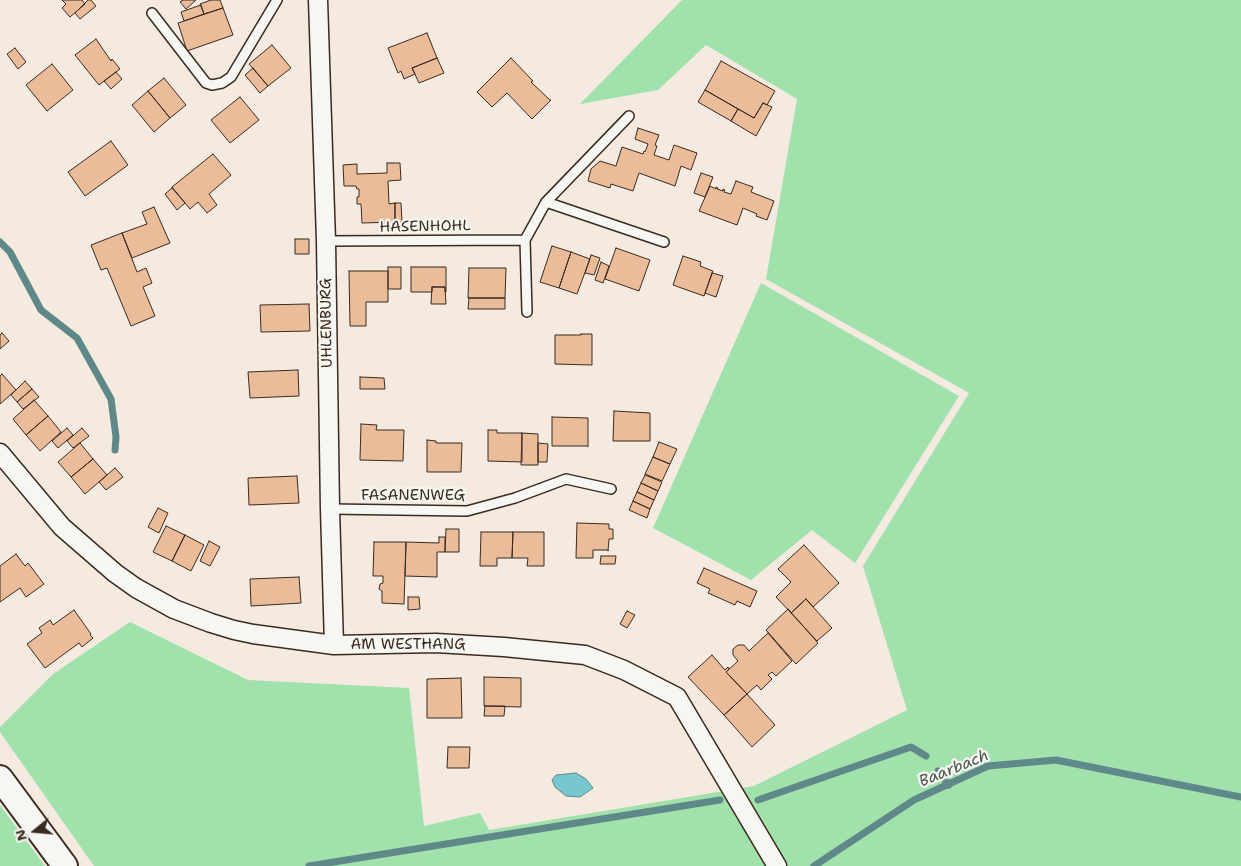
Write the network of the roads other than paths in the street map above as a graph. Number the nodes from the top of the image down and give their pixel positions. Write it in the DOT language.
graph roads {
  1 [pos="277,0"];
  2 [pos="318,0"];
  3 [pos="152,13"];
  4 [pos="629,116"];
  5 [pos="546,202"];
  6 [pos="525,240"];
  7 [pos="326,241"];
  8 [pos="664,242"];
  9 [pos="527,312"];
  10 [pos="0,453"];
  11 [pos="610,489"];
  12 [pos="330,509"];
  13 [pos="334,645"];
  14 [pos="0,778"];
  15 [pos="65,866"];
  16 [pos="777,866"];
  1 -- 3 [label="lane"];
  2 -- 7 [label="street, UHLENBURG"];
  4 -- 5 [label="lane"];
  5 -- 6 [label="lane"];
  5 -- 8 [label="lane"];
  6 -- 7 [label="lane, HASENHOHL"];
  6 -- 9 [label="lane"];
  7 -- 12 [label="street, UHLENBURG"];
  10 -- 13 [label="street, AM WESTHANG"];
  11 -- 12 [label="lane, FASANENWEG"];
  12 -- 13 [label="street, UHLENBURG"];
  13 -- 16 [label="street, AM WESTHANG"];
  14 -- 15 [label="main road"];
}
